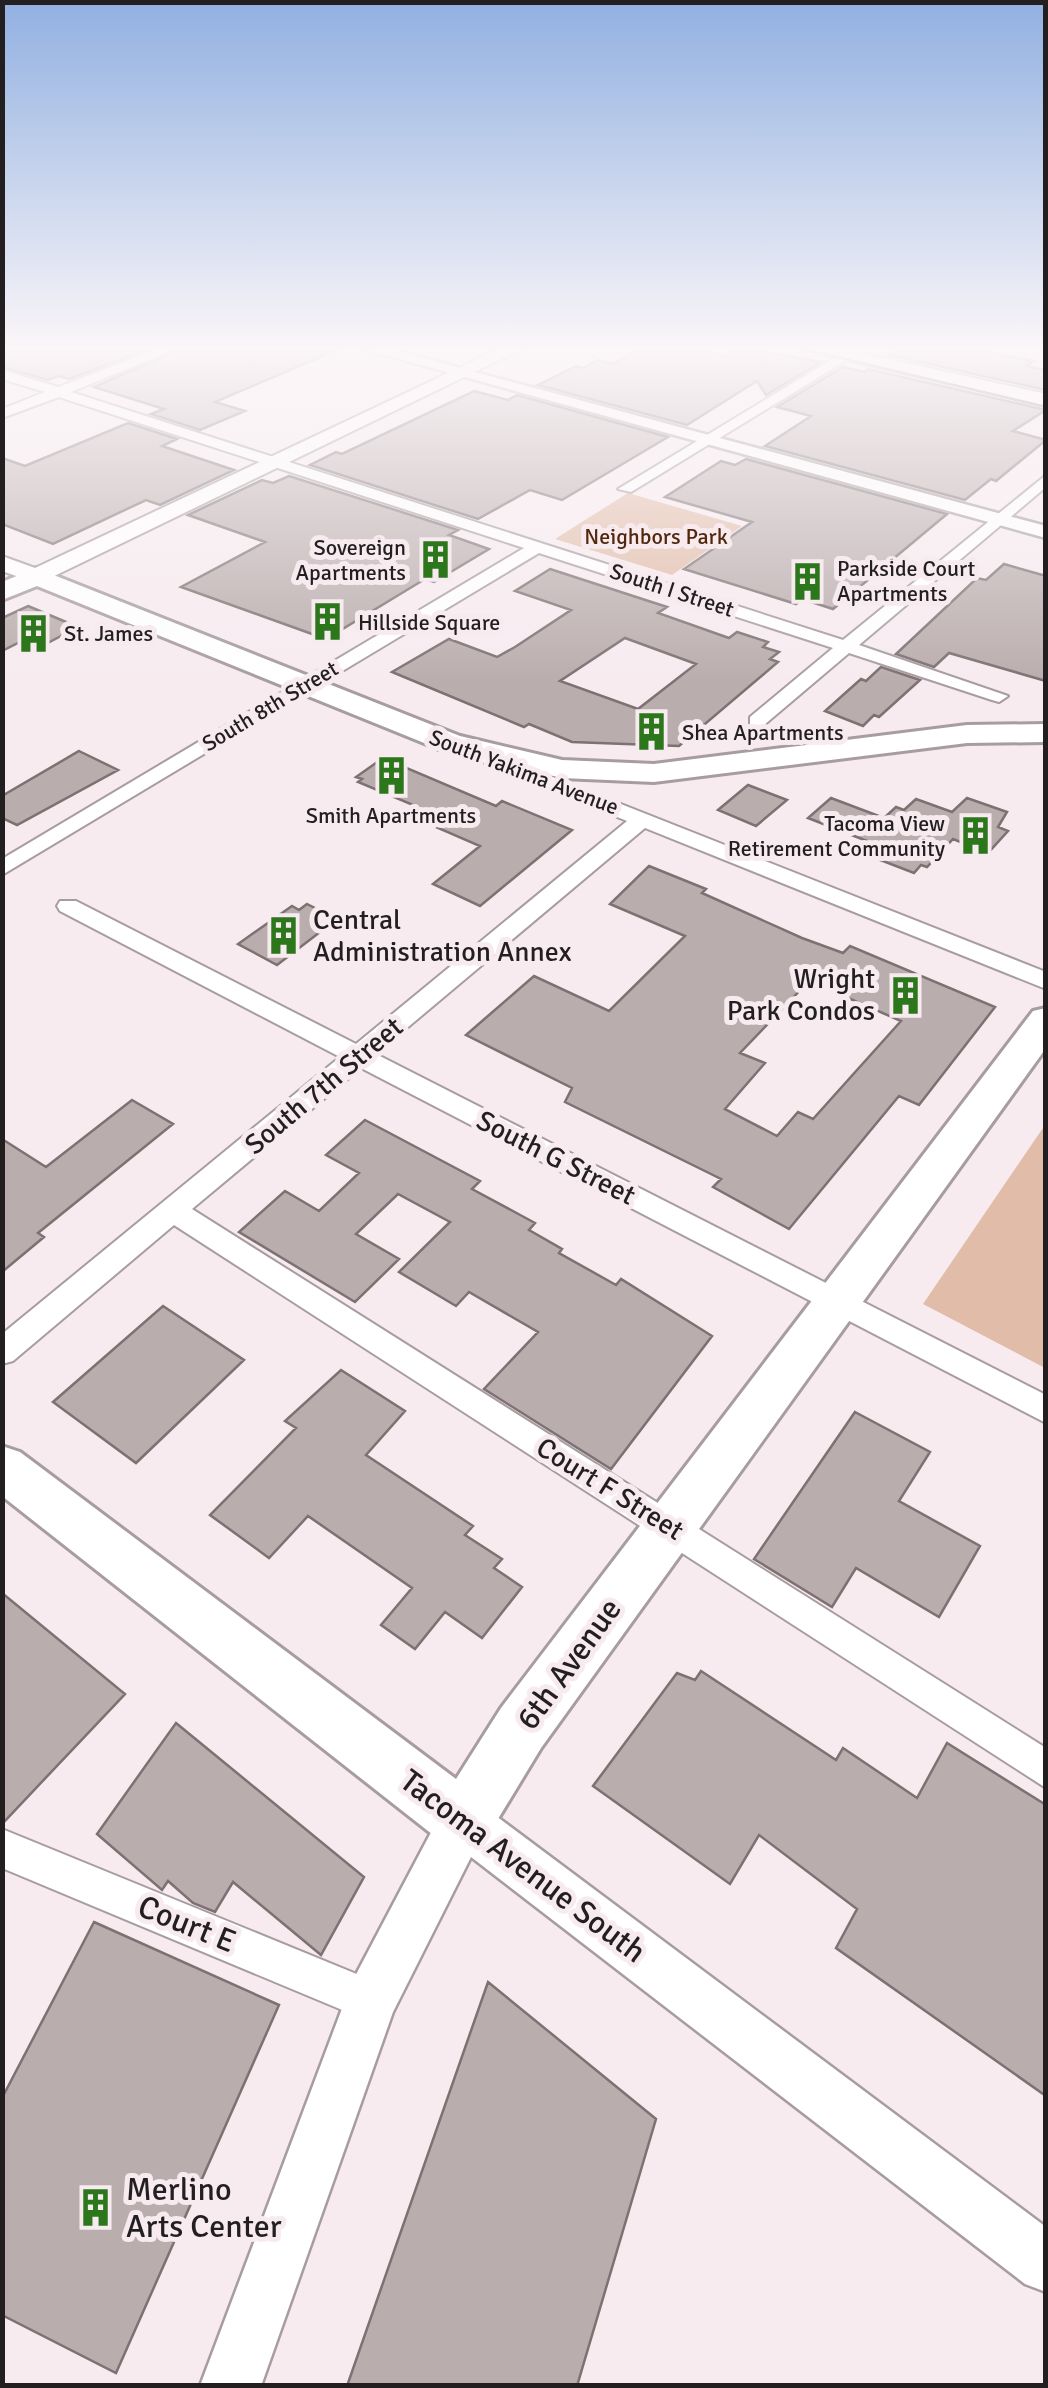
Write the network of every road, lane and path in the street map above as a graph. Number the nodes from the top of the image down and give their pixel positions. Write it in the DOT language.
graph roads {
  1 [pos="269,460"];
  2 [pos="277,460"];
  3 [pos="674,460"];
  4 [pos="783,460"];
  5 [pos="274,462"];
  6 [pos="1046,479"];
  7 [pos="626,490"];
  8 [pos="998,519"];
  9 [pos="1046,532"];
  10 [pos="539,546"];
  11 [pos="2,563"];
  12 [pos="36,576"];
  13 [pos="2,592"];
  14 [pos="844,647"];
  15 [pos="306,684"];
  16 [pos="999,696"];
  17 [pos="757,721"];
  18 [pos="1046,733"];
  19 [pos="450,743"];
  20 [pos="644,818"];
  21 [pos="2,869"];
  22 [pos="68,906"];
  23 [pos="1046,981"];
  24 [pos="1046,1020"];
  25 [pos="360,1056"];
  26 [pos="173,1211"];
  27 [pos="837,1301"];
  28 [pos="2,1352"];
  29 [pos="1046,1410"];
  30 [pos="2,1467"];
  31 [pos="669,1527"];
  32 [pos="1046,1770"];
  33 [pos="462,1821"];
  34 [pos="2,1848"];
  35 [pos="372,2000"];
  36 [pos="1046,2263"];
  37 [pos="230,2386"];
  1 -- 5 [label="street, South I Street"];
  2 -- 5 [label="main road"];
  3 -- 7 [label="street"];
  4 -- 8 [label="street"];
  5 -- 10 [label="street, South I Street"];
  5 -- 12 [label="main road"];
  6 -- 8 [label="street"];
  8 -- 9 [label="street"];
  8 -- 14 [label="street"];
  10 -- 14 [label="street, South I Street"];
  10 -- 15 [label="street, South 8th Street"];
  11 -- 12 [label="main road, South Yakima Avenue"];
  12 -- 13 [label="main road"];
  12 -- 15 [label="main road, South Yakima Avenue"];
  14 -- 16 [label="street, South I Street"];
  14 -- 17 [label="street"];
  15 -- 19 [label="main road, South Yakima Avenue"];
  15 -- 21 [label="street, South 8th Street"];
  18 -- 19 [label="main road"];
  19 -- 20 [label="street, South Yakima Avenue"];
  20 -- 23 [label="street, South Yakima Avenue"];
  20 -- 25 [label="street, South 7th Street"];
  22 -- 25 [label="street, South G Street"];
  24 -- 27 [label="main road, 6th Avenue"];
  25 -- 26 [label="street, South 7th Street"];
  25 -- 27 [label="street, South G Street"];
  26 -- 28 [label="street, South 7th Street"];
  26 -- 31 [label="street, Court F Street"];
  27 -- 29 [label="street, South G Street"];
  27 -- 31 [label="main road, 6th Avenue"];
  30 -- 33 [label="main road, Tacoma Avenue South"];
  31 -- 32 [label="street, Court F Street"];
  31 -- 33 [label="main road, 6th Avenue"];
  33 -- 35 [label="street, 6th Avenue"];
  33 -- 36 [label="street, Tacoma Avenue South"];
  34 -- 35 [label="street, Court E"];
  35 -- 37 [label="street, 6th Avenue"];
}
